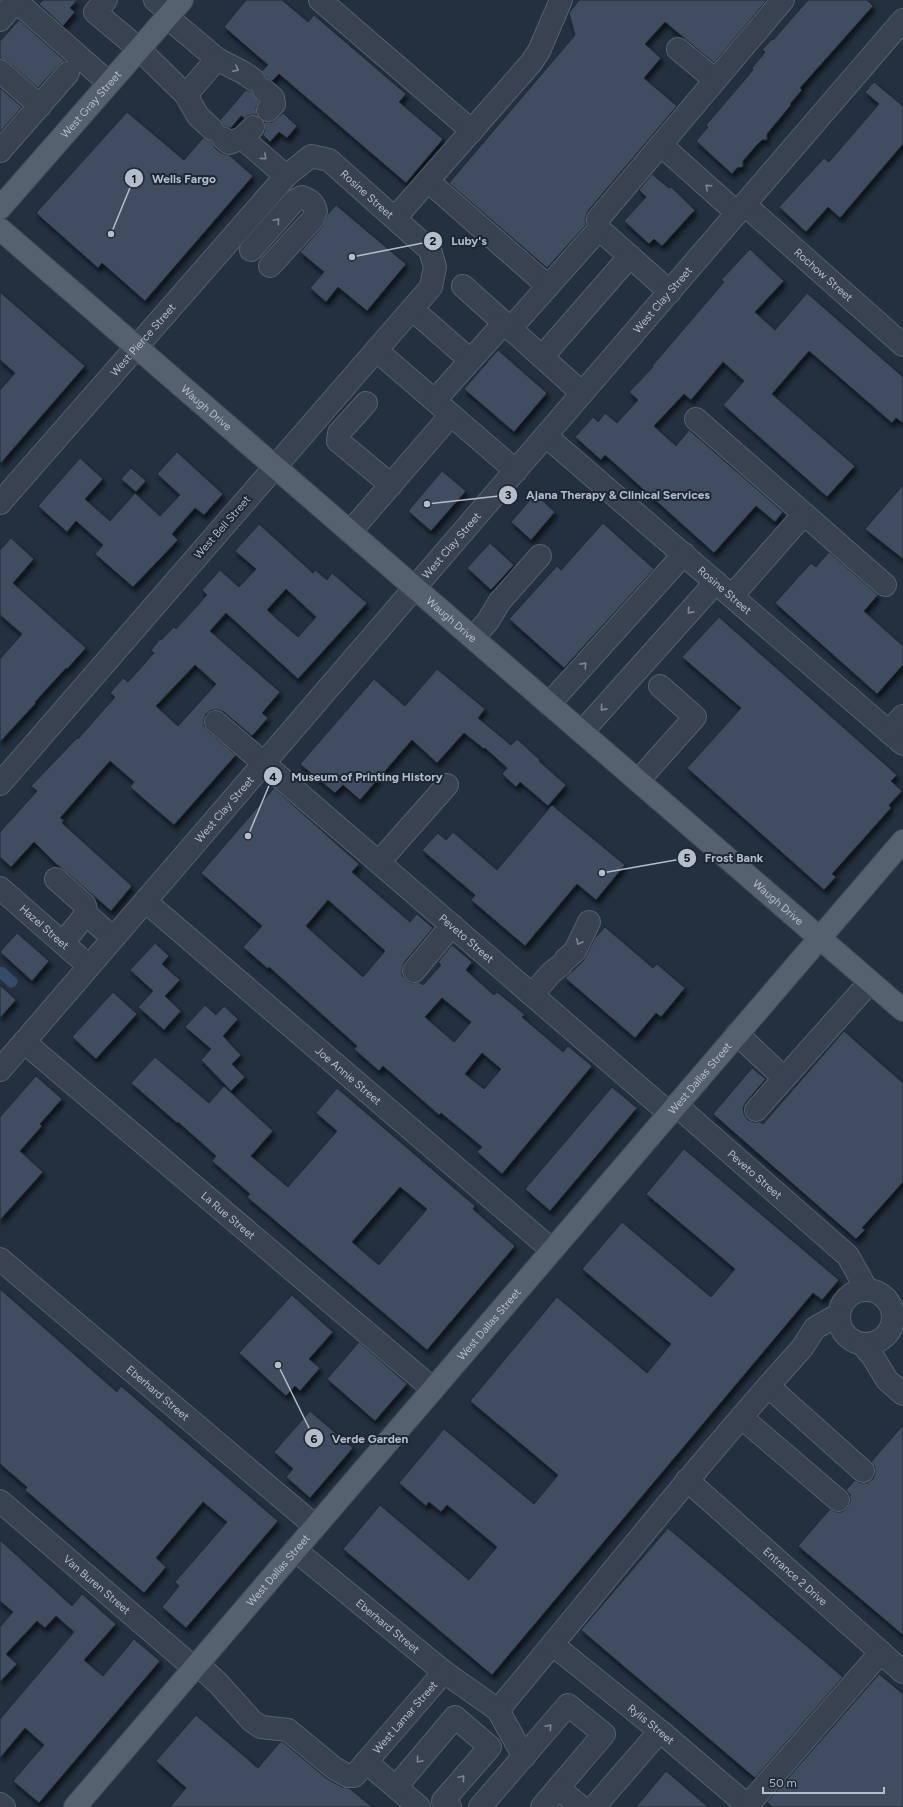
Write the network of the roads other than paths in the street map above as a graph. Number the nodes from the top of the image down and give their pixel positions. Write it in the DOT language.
graph roads {
  1 [pos="106,0"];
  2 [pos="320,0"];
  3 [pos="561,0"];
  4 [pos="784,0"];
  5 [pos="17,1"];
  6 [pos="168,7"];
  7 [pos="0,20"];
  8 [pos="903,20"];
  9 [pos="139,49"];
  10 [pos="678,50"];
  11 [pos="217,59"];
  12 [pos="0,71"];
  13 [pos="68,73"];
  14 [pos="716,80"];
  15 [pos="109,83"];
  16 [pos="262,93"];
  17 [pos="186,95"];
  18 [pos="40,106"];
  19 [pos="472,131"];
  20 [pos="661,145"];
  21 [pos="0,151"];
  22 [pos="286,176"];
  23 [pos="428,181"];
  24 [pos="0,208"];
  25 [pos="741,209"];
  26 [pos="396,218"];
  27 [pos="0,229"];
  28 [pos="599,229"];
  29 [pos="251,250"];
  30 [pos="630,256"];
  31 [pos="270,266"];
  32 [pos="436,267"];
  33 [pos="463,286"];
  34 [pos="548,286"];
  35 [pos="670,292"];
  36 [pos="412,308"];
  37 [pos="507,326"];
  38 [pos="903,345"];
  39 [pos="135,347"];
  40 [pos="376,350"];
  41 [pos="542,357"];
  42 [pos="470,360"];
  43 [pos="582,393"];
  44 [pos="435,400"];
  45 [pos="366,402"];
  46 [pos="451,415"];
  47 [pos="696,419"];
  48 [pos="546,436"];
  49 [pos="274,466"];
  50 [pos="516,471"];
  51 [pos="391,485"];
  52 [pos="0,503"];
  53 [pos="804,514"];
  54 [pos="350,532"];
  55 [pos="684,554"];
  56 [pos="540,556"];
  57 [pos="885,586"];
  58 [pos="415,588"];
  59 [pos="724,589"];
  60 [pos="473,638"];
  61 [pos="660,686"];
  62 [pos="549,704"];
  63 [pos="216,722"];
  64 [pos="898,731"];
  65 [pos="582,732"];
  66 [pos="264,763"];
  67 [pos="638,781"];
  68 [pos="0,784"];
  69 [pos="447,785"];
  70 [pos="903,841"];
  71 [pos="379,862"];
  72 [pos="56,879"];
  73 [pos="0,888"];
  74 [pos="145,901"];
  75 [pos="86,914"];
  76 [pos="589,922"];
  77 [pos="452,925"];
  78 [pos="113,938"];
  79 [pos="819,938"];
  80 [pos="63,943"];
  81 [pos="89,966"];
  82 [pos="414,971"];
  83 [pos="870,982"];
  84 [pos="532,995"];
  85 [pos="903,1010"];
  86 [pos="737,1034"];
  87 [pos="24,1042"];
  88 [pos="0,1070"];
  89 [pos="784,1078"];
  90 [pos="673,1109"];
  91 [pos="756,1110"];
  92 [pos="834,1243"];
  93 [pos="552,1250"];
  94 [pos="0,1259"];
  95 [pos="867,1290"];
  96 [pos="842,1316"];
  97 [pos="884,1339"];
  98 [pos="863,1345"];
  99 [pos="903,1377"];
  100 [pos="768,1386"];
  101 [pos="433,1389"];
  102 [pos="903,1394"];
  103 [pos="741,1417"];
  104 [pos="863,1471"];
  105 [pos="687,1480"];
  106 [pos="838,1500"];
  107 [pos="0,1501"];
  108 [pos="316,1526"];
  109 [pos="295,1550"];
  110 [pos="553,1645"];
  111 [pos="881,1652"];
  112 [pos="195,1666"];
  113 [pos="444,1672"];
  114 [pos="903,1672"];
  115 [pos="498,1710"];
  116 [pos="660,1731"];
  117 [pos="524,1757"];
  118 [pos="366,1762"];
  119 [pos="396,1787"];
  120 [pos="558,1788"];
  121 [pos="0,1804"];
  122 [pos="749,1806"];
  123 [pos="4,1807"];
  124 [pos="75,1807"];
  125 [pos="419,1807"];
  126 [pos="450,1807"];
  127 [pos="480,1807"];
  128 [pos="542,1807"];
  129 [pos="581,1807"];
  130 [pos="594,1807"];
  1 -- 9 [label="street"];
  2 -- 19 [label="street"];
  3 -- 19 [label="street"];
  4 -- 14 [label="street"];
  5 -- 7 [label="street"];
  5 -- 15 [label="street"];
  6 -- 9 [label="main road, West Gray Street"];
  6 -- 11 [label="street"];
  8 -- 25 [label="street, West Clay Street"];
  9 -- 15 [label="main road, West Gray Street"];
  9 -- 17 [label="street"];
  10 -- 14 [label="street"];
  11 -- 16 [label="street, one-way"];
  11 -- 17 [label="street"];
  12 -- 18 [label="street"];
  13 -- 18 [label="street"];
  14 -- 20 [label="street"];
  15 -- 24 [label="main road, West Gray Street"];
  17 -- 22 [label="street, one-way"];
  18 -- 21 [label="street"];
  19 -- 23 [label="street"];
  25 -- 20 [label="street, Rochow Street, one-way"];
  20 -- 28 [label="street"];
  22 -- 26 [label="street, Rosine Street"];
  22 -- 39 [label="street, West Pierce Street"];
  23 -- 26 [label="street"];
  23 -- 34 [label="street"];
  25 -- 35 [label="street, West Clay Street"];
  25 -- 38 [label="street, Rochow Street"];
  26 -- 32 [label="street, Rosine Street"];
  27 -- 39 [label="main road, Waugh Drive"];
  28 -- 30 [label="street"];
  28 -- 34 [label="street"];
  29 -- 31 [label="street, one-way"];
  30 -- 35 [label="street"];
  30 -- 41 [label="street"];
  32 -- 36 [label="street, West Bell Street"];
  33 -- 37 [label="street"];
  34 -- 37 [label="street"];
  35 -- 43 [label="street, West Clay Street"];
  36 -- 40 [label="street, West Bell Street"];
  36 -- 42 [label="street"];
  37 -- 41 [label="street"];
  37 -- 42 [label="street"];
  39 -- 49 [label="main road, Waugh Drive"];
  39 -- 52 [label="street, West Pierce Street"];
  40 -- 44 [label="street"];
  40 -- 49 [label="street, West Bell Street"];
  41 -- 43 [label="street"];
  42 -- 44 [label="street"];
  43 -- 48 [label="street, West Clay Street"];
  44 -- 46 [label="street"];
  45 -- 51 [label="street"];
  46 -- 50 [label="street"];
  46 -- 51 [label="street"];
  47 -- 53 [label="street"];
  48 -- 50 [label="street, West Clay Street"];
  48 -- 55 [label="street, Rosine Street"];
  49 -- 54 [label="main road, Waugh Drive"];
  49 -- 68 [label="street, West Bell Street"];
  50 -- 58 [label="street, West Clay Street"];
  51 -- 54 [label="street"];
  53 -- 57 [label="street"];
  53 -- 59 [label="street"];
  54 -- 58 [label="main road, Waugh Drive"];
  55 -- 59 [label="street, Rosine Street"];
  62 -- 55 [label="street, one-way"];
  56 -- 60 [label="street"];
  58 -- 60 [label="main road, Waugh Drive"];
  58 -- 66 [label="street, West Clay Street"];
  59 -- 64 [label="street, Rosine Street"];
  59 -- 65 [label="street, one-way"];
  60 -- 62 [label="main road, Waugh Drive"];
  61 -- 67 [label="street"];
  62 -- 65 [label="main road, Waugh Drive"];
  63 -- 66 [label="street, Peveto Street"];
  65 -- 67 [label="main road, Waugh Drive"];
  66 -- 71 [label="street, Peveto Street"];
  66 -- 74 [label="street, West Clay Street"];
  67 -- 79 [label="main road, Waugh Drive"];
  69 -- 71 [label="street"];
  70 -- 79 [label="main road, West Dallas Street"];
  71 -- 77 [label="street, Peveto Street"];
  72 -- 75 [label="street"];
  73 -- 80 [label="street, Hazel Street"];
  74 -- 78 [label="street, West Clay Street"];
  74 -- 93 [label="street, Joe Annie Street"];
  75 -- 78 [label="street"];
  75 -- 80 [label="street"];
  76 -- 84 [label="street, one-way"];
  77 -- 82 [label="street"];
  77 -- 84 [label="street, Peveto Street"];
  78 -- 81 [label="street, West Clay Street"];
  79 -- 83 [label="main road, Waugh Drive"];
  79 -- 86 [label="main road, West Dallas Street"];
  80 -- 81 [label="street, Hazel Street"];
  81 -- 87 [label="street, West Clay Street"];
  83 -- 85 [label="main road, Waugh Drive"];
  83 -- 89 [label="street"];
  84 -- 90 [label="street, Peveto Street"];
  86 -- 89 [label="street"];
  86 -- 90 [label="main road, West Dallas Street"];
  87 -- 88 [label="street, West Clay Street"];
  87 -- 101 [label="street, La Rue Street"];
  89 -- 91 [label="street"];
  90 -- 92 [label="street, Peveto Street"];
  90 -- 93 [label="main road, West Dallas Street"];
  92 -- 95 [label="street, Peveto Street"];
  92 -- 96 [label="street"];
  93 -- 101 [label="main road, West Dallas Street"];
  94 -- 108 [label="street, Eberhard Street"];
  95 -- 96 [label="street"];
  95 -- 97 [label="street"];
  96 -- 98 [label="street"];
  96 -- 100 [label="street"];
  97 -- 98 [label="street"];
  97 -- 99 [label="street"];
  98 -- 102 [label="street"];
  100 -- 103 [label="street"];
  100 -- 104 [label="street"];
  101 -- 108 [label="main road, West Dallas Street"];
  103 -- 105 [label="street"];
  103 -- 106 [label="street"];
  105 -- 110 [label="street"];
  105 -- 111 [label="street, Entrance 2 Drive"];
  107 -- 112 [label="street, Van Buren Street"];
  108 -- 109 [label="main road, West Dallas Street"];
  109 -- 112 [label="main road, West Dallas Street"];
  109 -- 113 [label="street, Eberhard Street"];
  110 -- 115 [label="street"];
  110 -- 116 [label="street, Rylis Street"];
  111 -- 114 [label="street, Entrance 2 Drive"];
  111 -- 122 [label="street"];
  112 -- 118 [label="street, Van Buren Street"];
  112 -- 124 [label="main road, West Dallas Street"];
  113 -- 115 [label="street, Eberhard Street"];
  113 -- 118 [label="street, West Lamar Street"];
  115 -- 117 [label="street"];
  116 -- 122 [label="street, Rylis Street"];
  116 -- 130 [label="street"];
  117 -- 120 [label="street, one-way"];
  117 -- 127 [label="street"];
  118 -- 119 [label="street"];
  119 -- 125 [label="street"];
  126 -- 119 [label="street, one-way"];
  120 -- 128 [label="street"];
  120 -- 129 [label="street"];
  121 -- 123 [label="street"];
}
